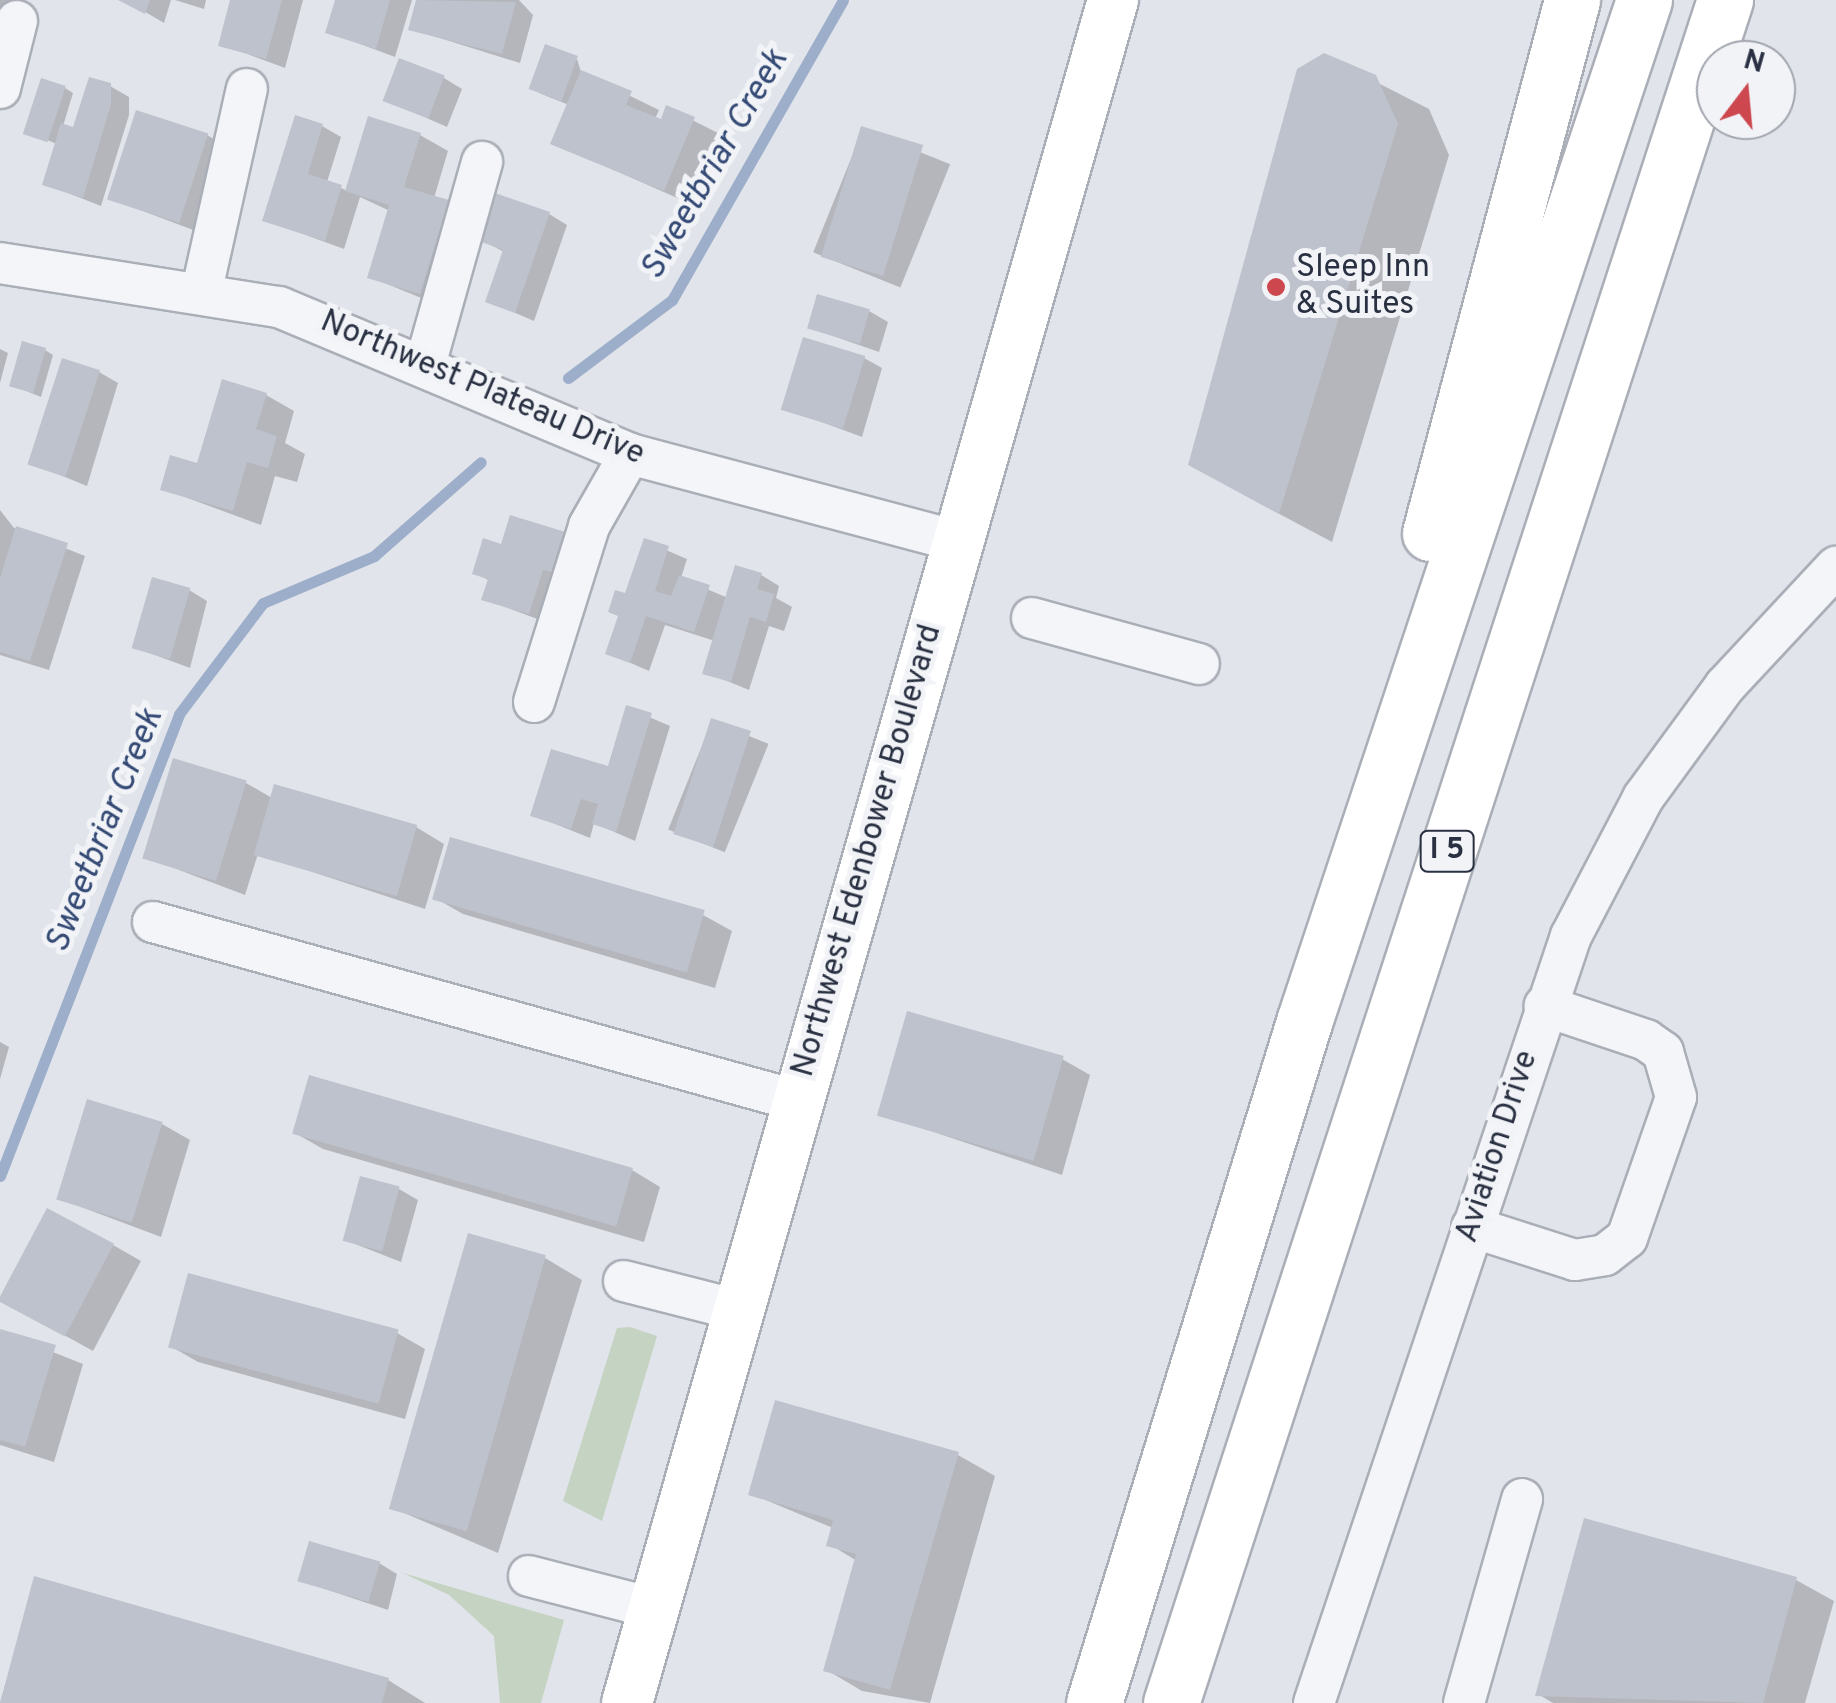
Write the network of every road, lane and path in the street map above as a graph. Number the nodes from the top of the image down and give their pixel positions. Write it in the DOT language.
graph roads {
  1 [pos="1114,0"];
  2 [pos="1572,0"];
  3 [pos="1644,0"];
  4 [pos="1725,0"];
  5 [pos="1742,0"];
  6 [pos="17,21"];
  7 [pos="0,88"];
  8 [pos="247,90"];
  9 [pos="1675,148"];
  10 [pos="482,162"];
  11 [pos="0,263"];
  12 [pos="200,294"];
  13 [pos="424,366"];
  14 [pos="630,454"];
  15 [pos="958,541"];
  16 [pos="1836,568"];
  17 [pos="1032,618"];
  18 [pos="1199,664"];
  19 [pos="534,702"];
  20 [pos="153,922"];
  21 [pos="1545,1006"];
  22 [pos="1304,1022"];
  23 [pos="795,1100"];
  24 [pos="1472,1228"];
  25 [pos="624,1280"];
  26 [pos="738,1310"];
  27 [pos="1522,1499"];
  28 [pos="529,1576"];
  29 [pos="653,1608"];
  30 [pos="628,1703"];
  31 [pos="1094,1703"];
  32 [pos="1171,1703"];
  33 [pos="1314,1703"];
  34 [pos="1464,1703"];
  1 -- 15 [label="main road, Northwest Edenbower Boulevard"];
  2 -- 22 [label="highway"];
  3 -- 22 [label="highway, I 5"];
  4 -- 9 [label="highway, I 5"];
  5 -- 9 [label="highway"];
  6 -- 7 [label="street"];
  8 -- 12 [label="street"];
  9 -- 32 [label="highway, I 5"];
  10 -- 13 [label="street"];
  11 -- 12 [label="street, Northwest Plateau Drive"];
  12 -- 13 [label="street, Northwest Plateau Drive"];
  13 -- 14 [label="street, Northwest Plateau Drive"];
  14 -- 15 [label="street, Northwest Plateau Drive"];
  14 -- 19 [label="street"];
  15 -- 23 [label="main road, Northwest Edenbower Boulevard"];
  16 -- 21 [label="street, Aviation Drive"];
  17 -- 18 [label="street"];
  20 -- 23 [label="street"];
  21 -- 24 [label="street, Aviation Drive"];
  21 -- 24 [label="street"];
  22 -- 31 [label="highway, I 5"];
  23 -- 26 [label="main road, Northwest Edenbower Boulevard"];
  24 -- 33 [label="street, Aviation Drive"];
  25 -- 26 [label="street"];
  26 -- 29 [label="main road, Northwest Edenbower Boulevard"];
  27 -- 34 [label="street"];
  28 -- 29 [label="street"];
  29 -- 30 [label="main road, Northwest Edenbower Boulevard"];
}
